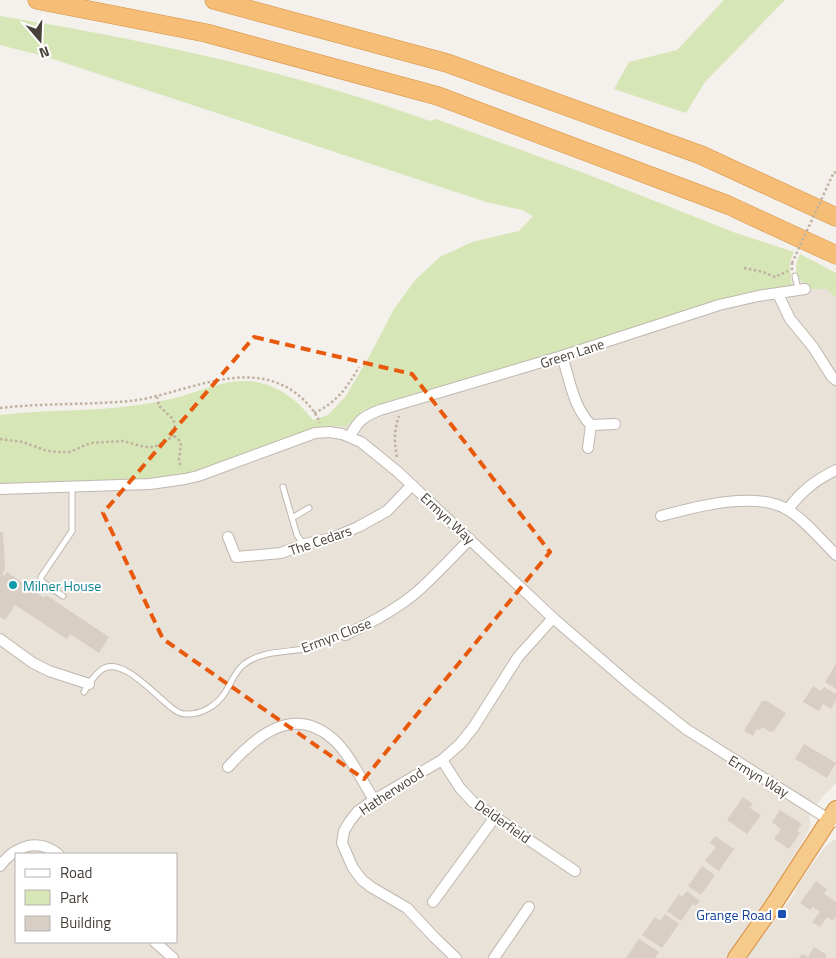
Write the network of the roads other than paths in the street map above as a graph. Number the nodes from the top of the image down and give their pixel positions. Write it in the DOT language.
graph roads {
  1 [pos="37,0"];
  2 [pos="214,0"];
  3 [pos="836,217"];
  4 [pos="836,255"];
  5 [pos="795,276"];
  6 [pos="802,289"];
  7 [pos="778,294"];
  8 [pos="562,356"];
  9 [pos="836,380"];
  10 [pos="615,424"];
  11 [pos="591,425"];
  12 [pos="350,436"];
  13 [pos="588,448"];
  14 [pos="836,470"];
  15 [pos="412,485"];
  16 [pos="72,488"];
  17 [pos="283,488"];
  18 [pos="0,489"];
  19 [pos="309,508"];
  20 [pos="788,509"];
  21 [pos="661,516"];
  22 [pos="292,518"];
  23 [pos="228,537"];
  24 [pos="470,539"];
  25 [pos="305,544"];
  26 [pos="836,555"];
  27 [pos="63,596"];
  28 [pos="553,618"];
  29 [pos="344,635"];
  30 [pos="0,639"];
  31 [pos="86,688"];
  32 [pos="442,760"];
  33 [pos="228,767"];
  34 [pos="374,800"];
  35 [pos="495,817"];
  36 [pos="834,817"];
  37 [pos="56,853"];
  38 [pos="0,866"];
  39 [pos="575,871"];
  40 [pos="433,902"];
  41 [pos="529,908"];
  42 [pos="156,943"];
  43 [pos="173,958"];
  44 [pos="456,958"];
  45 [pos="494,958"];
  46 [pos="736,958"];
  1 -- 4 [label="highway"];
  2 -- 3 [label="highway"];
  5 -- 6 [label="lane"];
  6 -- 7 [label="street, Green Lane"];
  7 -- 8 [label="street, Green Lane"];
  7 -- 9 [label="street"];
  8 -- 11 [label="street"];
  8 -- 12 [label="street, Green Lane"];
  10 -- 11 [label="street"];
  11 -- 13 [label="street"];
  12 -- 15 [label="street, Ermyn Way"];
  12 -- 16 [label="street, Ermyn Way"];
  14 -- 20 [label="street"];
  15 -- 24 [label="street, Ermyn Way"];
  15 -- 25 [label="street, The Cedars"];
  16 -- 18 [label="street, Ermyn Way"];
  16 -- 27 [label="lane"];
  17 -- 22 [label="lane"];
  19 -- 22 [label="lane"];
  20 -- 21 [label="street"];
  20 -- 26 [label="street"];
  22 -- 25 [label="lane"];
  23 -- 25 [label="street, The Cedars"];
  24 -- 28 [label="street, Ermyn Way"];
  24 -- 29 [label="street, Ermyn Close"];
  28 -- 32 [label="street, Hatherwood"];
  28 -- 36 [label="street, Ermyn Way"];
  29 -- 31 [label="lane, Ermyn Close"];
  30 -- 31 [label="street"];
  32 -- 34 [label="street, Hatherwood"];
  32 -- 35 [label="street, Delderfield"];
  33 -- 34 [label="street"];
  34 -- 44 [label="street, Hatherwood"];
  35 -- 39 [label="street, Delderfield"];
  35 -- 40 [label="street"];
  36 -- 46 [label="highway"];
  37 -- 38 [label="street"];
  41 -- 45 [label="street"];
  42 -- 43 [label="street"];
}
